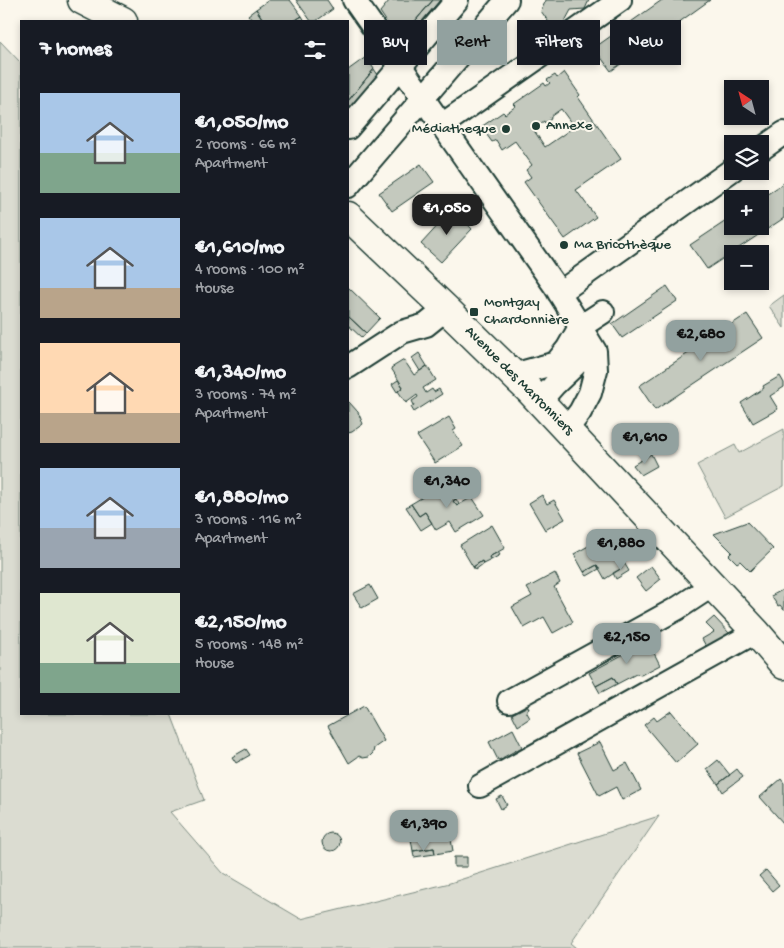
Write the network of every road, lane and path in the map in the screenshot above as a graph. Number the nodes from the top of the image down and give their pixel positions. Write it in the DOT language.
graph roads {
  1 [pos="82,0"];
  2 [pos="112,0"];
  3 [pos="354,0"];
  4 [pos="457,0"];
  5 [pos="506,0"];
  6 [pos="620,0"];
  7 [pos="121,20"];
  8 [pos="122,20"];
  9 [pos="400,66"];
  10 [pos="423,98"];
  11 [pos="442,126"];
  12 [pos="349,127"];
  13 [pos="784,134"];
  14 [pos="769,144"];
  15 [pos="724,176"];
  16 [pos="349,185"];
  17 [pos="349,217"];
  18 [pos="559,293"];
  19 [pos="446,309"];
  20 [pos="603,312"];
  21 [pos="580,327"];
  22 [pos="349,366"];
  23 [pos="513,374"];
  24 [pos="540,401"];
  25 [pos="567,429"];
  26 [pos="713,585"];
  27 [pos="756,632"];
  28 [pos="784,665"];
  29 [pos="509,701"];
  30 [pos="480,786"];
  1 -- 7 [label="main road"];
  2 -- 8 [label="street"];
  3 -- 9 [label="street"];
  4 -- 9 [label="street"];
  5 -- 10 [label="street"];
  6 -- 11 [label="street"];
  9 -- 10 [label="street"];
  9 -- 12 [label="street"];
  10 -- 11 [label="street"];
  10 -- 16 [label="street"];
  11 -- 18 [label="street"];
  13 -- 14 [label="street"];
  15 -- 18 [label="street"];
  17 -- 19 [label="main road, Avenue des Marronniers"];
  18 -- 21 [label="street"];
  19 -- 22 [label="street"];
  19 -- 23 [label="main road, Avenue des Marronniers"];
  20 -- 21 [label="street"];
  21 -- 23 [label="street"];
  21 -- 24 [label="street"];
  21 -- 25 [label="street"];
  23 -- 24 [label="main road, Avenue des Marronniers"];
  24 -- 25 [label="main road, Avenue des Marronniers"];
  25 -- 26 [label="main road, Avenue des Marronniers"];
  26 -- 27 [label="main road, Avenue des Marronniers"];
  26 -- 29 [label="street"];
  27 -- 28 [label="main road, Avenue des Marronniers"];
  27 -- 30 [label="street"];
}
